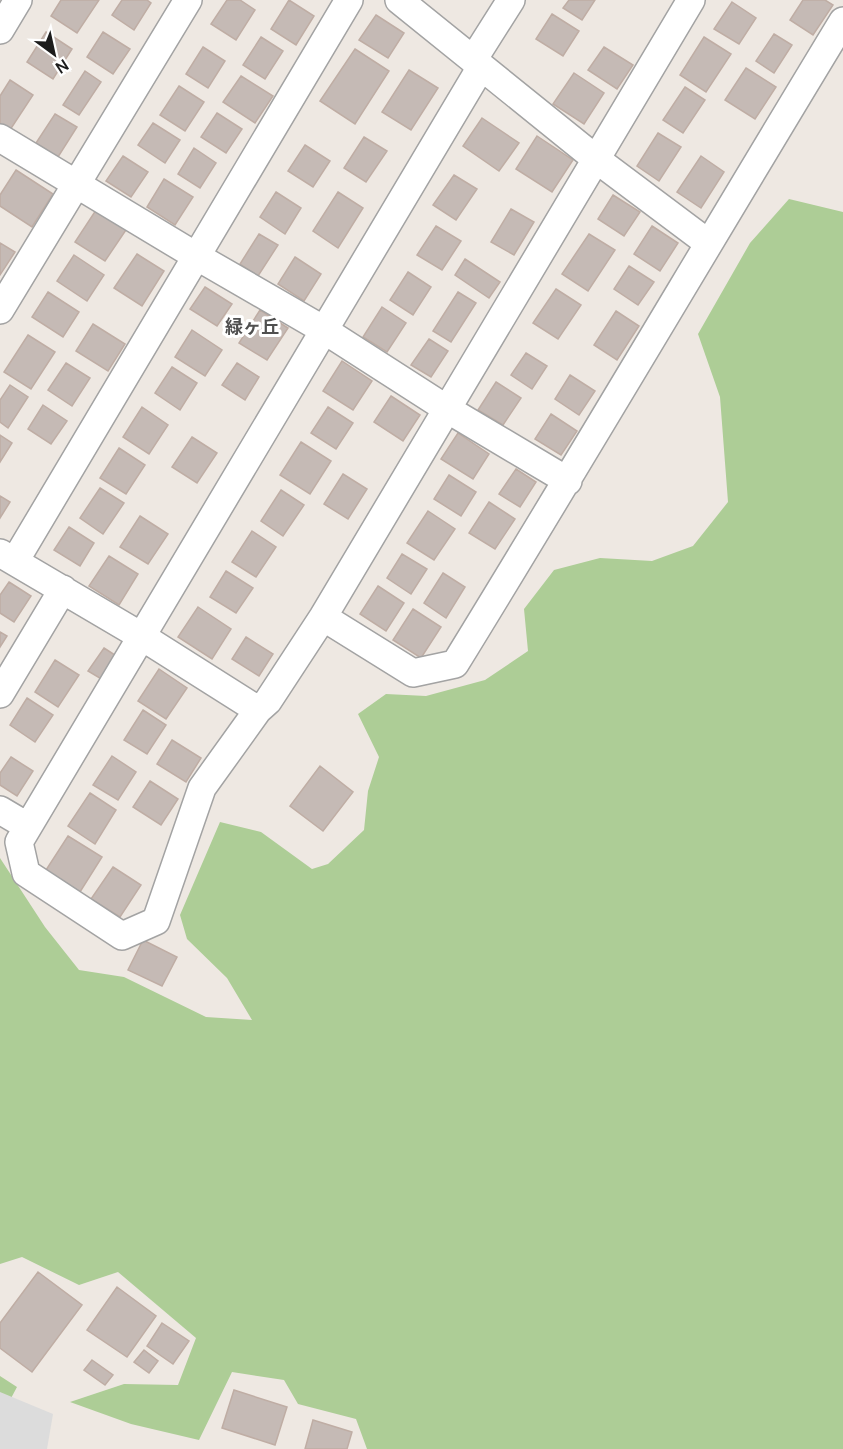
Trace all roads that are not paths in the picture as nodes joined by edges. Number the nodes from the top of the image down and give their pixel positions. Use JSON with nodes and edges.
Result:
{"nodes":[{"id":1,"x":18,"y":0,"type":"edge"},
{"id":2,"x":188,"y":0,"type":"edge"},
{"id":3,"x":349,"y":0,"type":"edge"},
{"id":4,"x":399,"y":0,"type":"edge"},
{"id":5,"x":511,"y":0,"type":"edge"},
{"id":6,"x":691,"y":0,"type":"edge"},
{"id":7,"x":843,"y":21,"type":"edge"},
{"id":8,"x":0,"y":30,"type":"edge"},
{"id":9,"x":477,"y":63,"type":"junction"},
{"id":10,"x":0,"y":138,"type":"edge"},
{"id":11,"x":596,"y":159,"type":"junction"},
{"id":12,"x":77,"y":184,"type":"junction"},
{"id":13,"x":708,"y":243,"type":"junction"},
{"id":14,"x":196,"y":256,"type":"junction"},
{"id":15,"x":0,"y":310,"type":"edge"},
{"id":16,"x":324,"y":330,"type":"junction"},
{"id":17,"x":447,"y":408,"type":"junction"},
{"id":18,"x":568,"y":481,"type":"junction"},
{"id":19,"x":7,"y":557,"type":"edge"},
{"id":20,"x":63,"y":589,"type":"junction"},
{"id":21,"x":323,"y":617,"type":"junction"},
{"id":22,"x":141,"y":636,"type":"junction"},
{"id":23,"x":0,"y":694,"type":"edge"},
{"id":24,"x":258,"y":710,"type":"junction"},
{"id":25,"x":0,"y":810,"type":"edge"},
{"id":26,"x":27,"y":826,"type":"junction"}],
"edges":[{"from":1,"to":8,"type":"street"},
{"from":2,"to":12,"type":"street"},
{"from":3,"to":14,"type":"street"},
{"from":4,"to":9,"type":"street"},
{"from":5,"to":9,"type":"street"},
{"from":6,"to":11,"type":"street"},
{"from":7,"to":13,"type":"street"},
{"from":9,"to":11,"type":"street"},
{"from":9,"to":16,"type":"street"},
{"from":10,"to":12,"type":"street"},
{"from":11,"to":13,"type":"street"},
{"from":11,"to":17,"type":"street"},
{"from":12,"to":14,"type":"street"},
{"from":12,"to":15,"type":"street"},
{"from":13,"to":18,"type":"street"},
{"from":14,"to":16,"type":"street"},
{"from":14,"to":19,"type":"street"},
{"from":16,"to":17,"type":"street"},
{"from":16,"to":22,"type":"street"},
{"from":17,"to":18,"type":"street"},
{"from":17,"to":21,"type":"street"},
{"from":18,"to":21,"type":"street"},
{"from":19,"to":20,"type":"street"},
{"from":20,"to":22,"type":"street"},
{"from":20,"to":23,"type":"street"},
{"from":21,"to":24,"type":"street"},
{"from":22,"to":24,"type":"street"},
{"from":22,"to":26,"type":"street"},
{"from":24,"to":26,"type":"street"},
{"from":25,"to":26,"type":"street"}]}
